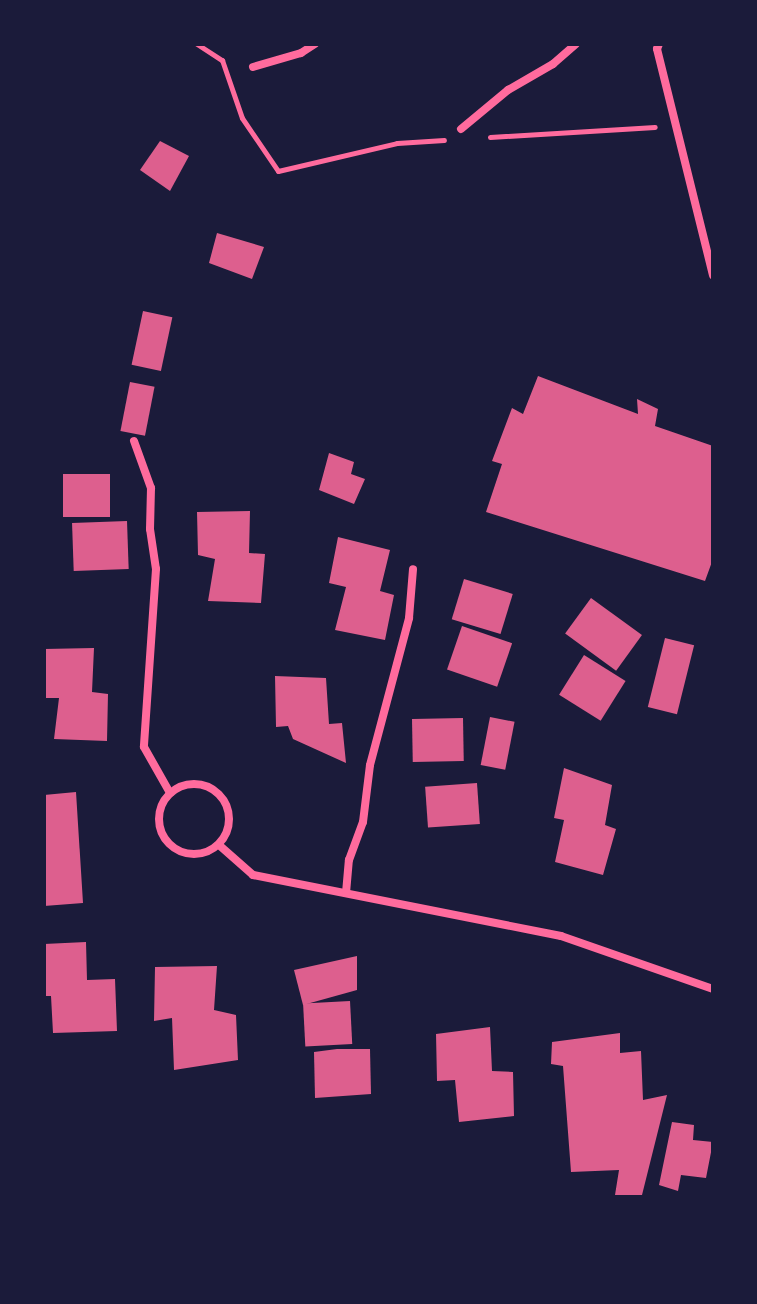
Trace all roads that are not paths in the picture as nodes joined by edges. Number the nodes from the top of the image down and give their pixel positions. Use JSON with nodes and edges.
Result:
{"nodes":[{"id":1,"x":315,"y":44,"type":"edge"},
{"id":2,"x":576,"y":44,"type":"edge"},
{"id":3,"x":659,"y":44,"type":"edge"},
{"id":4,"x":253,"y":67,"type":"dead end"},
{"id":5,"x":461,"y":129,"type":"dead end"},
{"id":6,"x":713,"y":275,"type":"edge"},
{"id":7,"x":134,"y":441,"type":"dead end"},
{"id":8,"x":413,"y":569,"type":"dead end"},
{"id":9,"x":170,"y":793,"type":"junction"},
{"id":10,"x":219,"y":845,"type":"junction"},
{"id":11,"x":346,"y":893,"type":"junction"},
{"id":12,"x":713,"y":989,"type":"edge"}],
"edges":[{"from":1,"to":4,"type":"street"},
{"from":2,"to":5,"type":"street"},
{"from":3,"to":6,"type":"street"},
{"from":7,"to":9,"type":"street"},
{"from":8,"to":11,"type":"street"},
{"from":9,"to":10,"type":"street"},
{"from":9,"to":10,"type":"street"},
{"from":10,"to":11,"type":"street"},
{"from":11,"to":12,"type":"street"}]}
